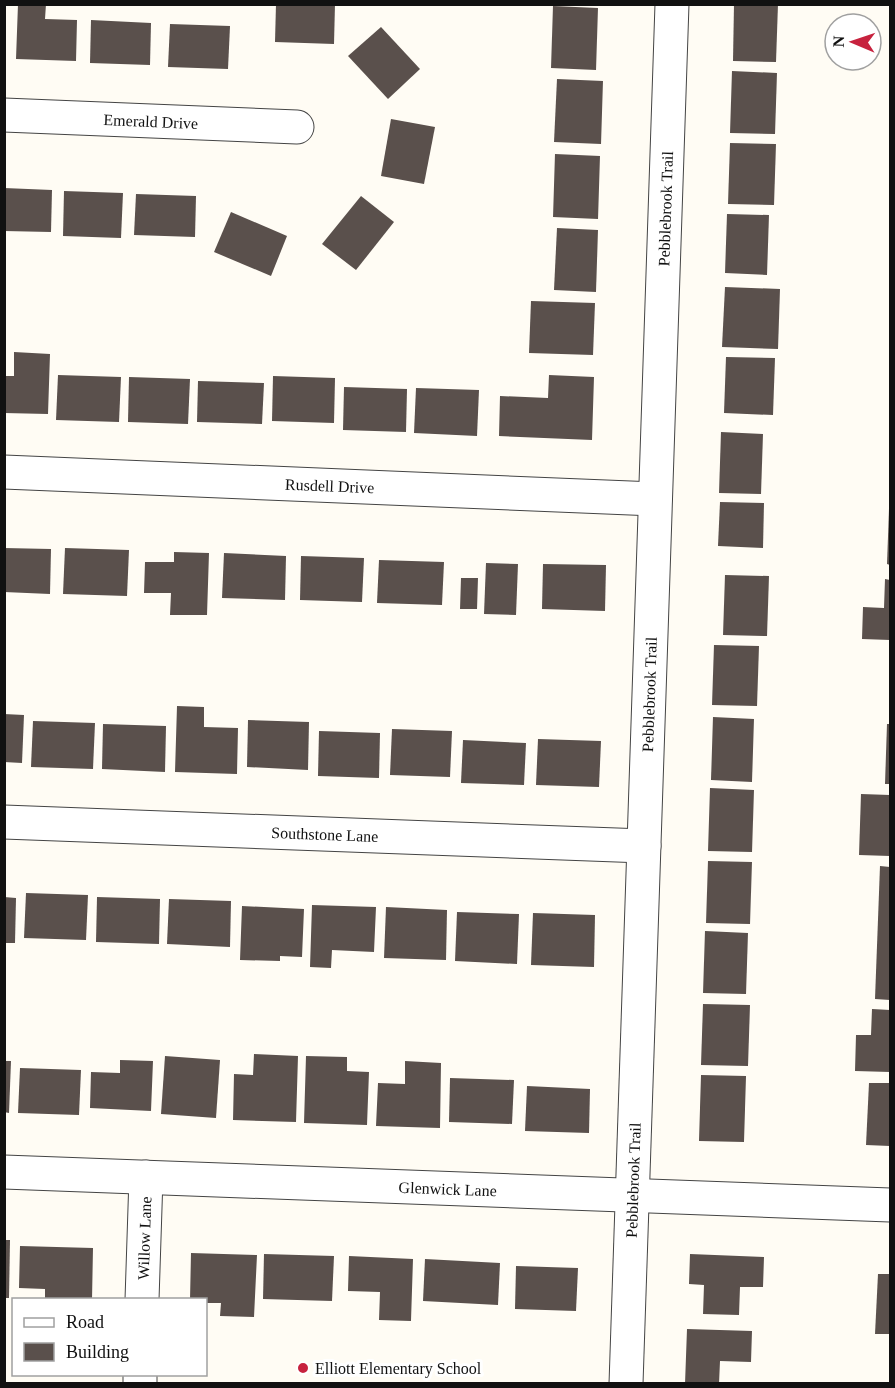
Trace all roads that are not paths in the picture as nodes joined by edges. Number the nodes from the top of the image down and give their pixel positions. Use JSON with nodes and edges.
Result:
{"nodes":[{"id":1,"x":672,"y":4,"type":"edge"},
{"id":2,"x":4,"y":115,"type":"edge"},
{"id":3,"x":297,"y":127,"type":"dead end"},
{"id":4,"x":4,"y":472,"type":"edge"},
{"id":5,"x":655,"y":499,"type":"junction"},
{"id":6,"x":4,"y":822,"type":"edge"},
{"id":7,"x":644,"y":846,"type":"junction"},
{"id":8,"x":4,"y":1172,"type":"edge"},
{"id":9,"x":146,"y":1177,"type":"junction"},
{"id":10,"x":632,"y":1195,"type":"junction"},
{"id":11,"x":891,"y":1205,"type":"edge"},
{"id":12,"x":142,"y":1298,"type":"edge"},
{"id":13,"x":626,"y":1383,"type":"edge"}],
"edges":[{"from":1,"to":5,"type":"street","name":"Pebblebrook Trail"},
{"from":2,"to":3,"type":"street","name":"Emerald Drive"},
{"from":4,"to":5,"type":"street","name":"Rusdell Drive"},
{"from":5,"to":7,"type":"street","name":"Pebblebrook Trail"},
{"from":6,"to":7,"type":"street","name":"Southstone Lane"},
{"from":7,"to":10,"type":"street","name":"Pebblebrook Trail"},
{"from":8,"to":9,"type":"street","name":"Glenwick Lane"},
{"from":9,"to":10,"type":"street","name":"Glenwick Lane"},
{"from":9,"to":12,"type":"street","name":"Willow Lane"},
{"from":10,"to":11,"type":"street","name":"Glenwick Lane"},
{"from":10,"to":13,"type":"street","name":"Pebblebrook Trail"}]}
